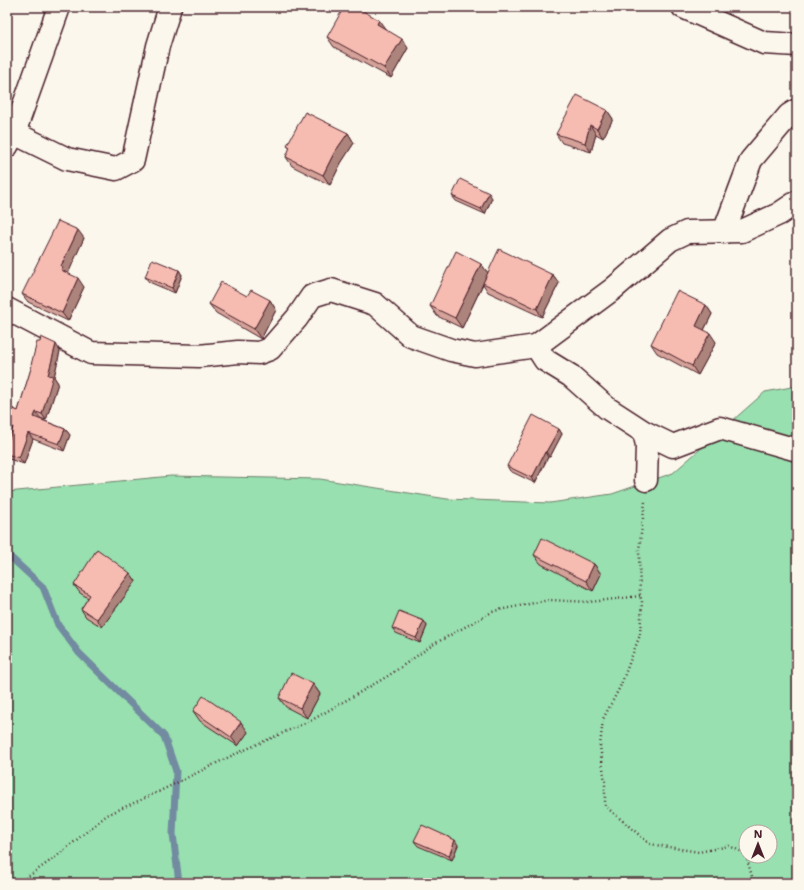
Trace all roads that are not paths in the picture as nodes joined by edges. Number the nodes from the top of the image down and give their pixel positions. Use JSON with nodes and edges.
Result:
{"nodes":[{"id":1,"x":59,"y":7,"type":"edge"},
{"id":2,"x":170,"y":7,"type":"edge"},
{"id":3,"x":683,"y":7,"type":"edge"},
{"id":4,"x":797,"y":45,"type":"edge"},
{"id":5,"x":797,"y":110,"type":"edge"},
{"id":6,"x":10,"y":140,"type":"edge"},
{"id":7,"x":797,"y":202,"type":"edge"},
{"id":8,"x":724,"y":232,"type":"junction"},
{"id":9,"x":7,"y":309,"type":"edge"},
{"id":10,"x":536,"y":346,"type":"junction"},
{"id":11,"x":644,"y":432,"type":"junction"},
{"id":12,"x":797,"y":450,"type":"edge"},
{"id":13,"x":646,"y":480,"type":"road end"}],
"edges":[{"from":1,"to":6,"type":"street"},
{"from":2,"to":6,"type":"street"},
{"from":3,"to":4,"type":"street"},
{"from":5,"to":8,"type":"street"},
{"from":7,"to":8,"type":"street"},
{"from":8,"to":10,"type":"street"},
{"from":9,"to":10,"type":"street"},
{"from":10,"to":11,"type":"street"},
{"from":11,"to":12,"type":"street"},
{"from":11,"to":13,"type":"street"}]}
